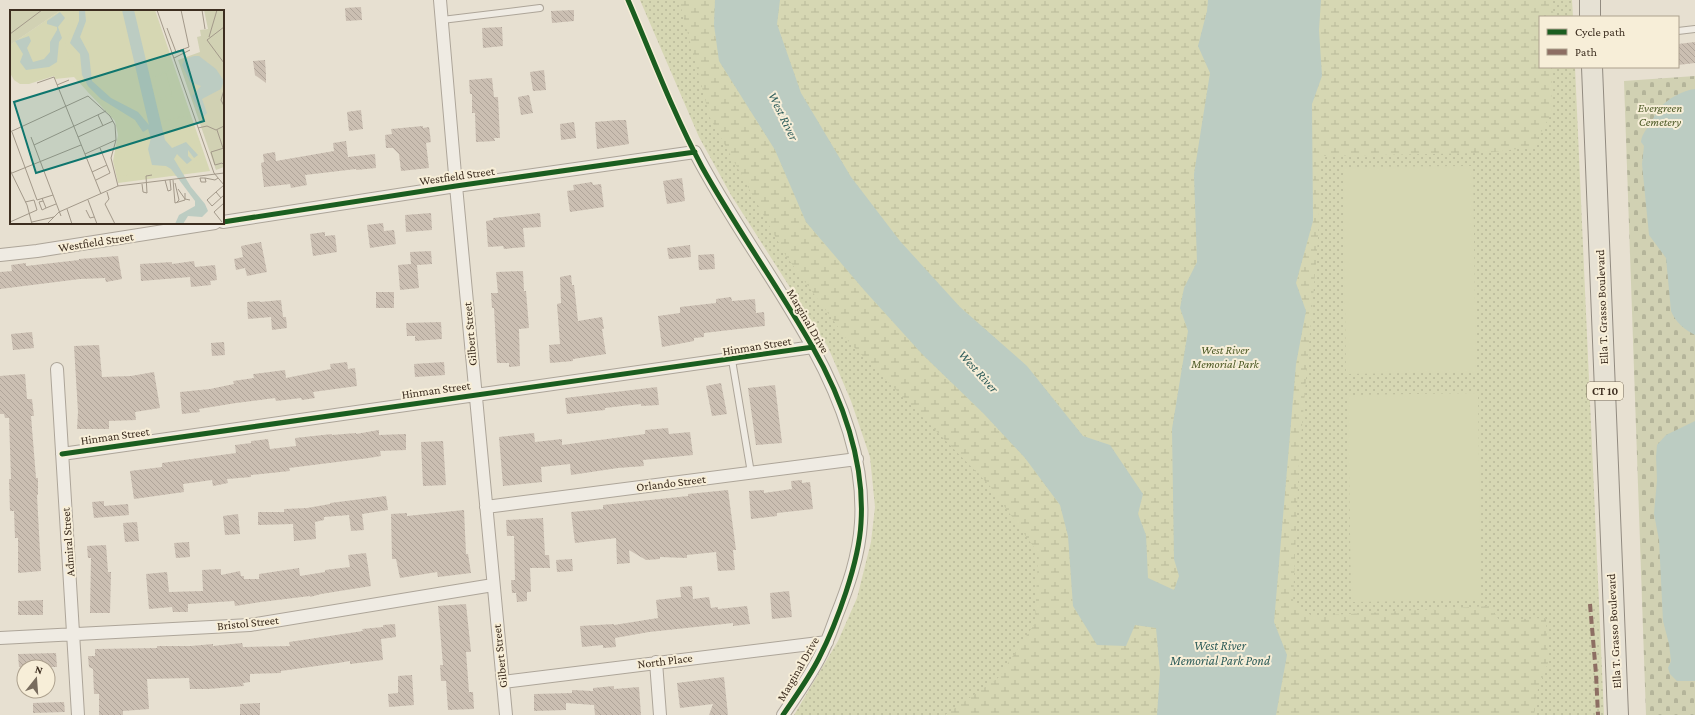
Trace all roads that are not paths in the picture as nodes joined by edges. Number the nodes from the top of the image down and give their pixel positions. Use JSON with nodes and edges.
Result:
{"nodes":[{"id":1,"x":440,"y":0,"type":"edge"},
{"id":2,"x":1590,"y":0,"type":"edge"},
{"id":3,"x":540,"y":8,"type":"dead end"},
{"id":4,"x":1590,"y":16,"type":"edge"},
{"id":5,"x":442,"y":20,"type":"junction"},
{"id":6,"x":1695,"y":29,"type":"edge"},
{"id":7,"x":1679,"y":31,"type":"edge"},
{"id":8,"x":1592,"y":68,"type":"edge"},
{"id":9,"x":695,"y":152,"type":"joint"},
{"id":10,"x":456,"y":186,"type":"junction"},
{"id":11,"x":224,"y":222,"type":"edge"},
{"id":12,"x":209,"y":224,"type":"edge"},
{"id":13,"x":0,"y":255,"type":"edge"},
{"id":14,"x":813,"y":347,"type":"junction"},
{"id":15,"x":732,"y":360,"type":"junction"},
{"id":16,"x":57,"y":369,"type":"dead end"},
{"id":17,"x":475,"y":394,"type":"junction"},
{"id":18,"x":62,"y":454,"type":"junction"},
{"id":19,"x":857,"y":459,"type":"junction"},
{"id":20,"x":751,"y":473,"type":"junction"},
{"id":21,"x":486,"y":507,"type":"junction"},
{"id":22,"x":492,"y":585,"type":"junction"},
{"id":23,"x":74,"y":634,"type":"junction"},
{"id":24,"x":0,"y":638,"type":"edge"},
{"id":25,"x":827,"y":642,"type":"junction"},
{"id":26,"x":656,"y":662,"type":"junction"},
{"id":27,"x":503,"y":682,"type":"junction"},
{"id":28,"x":78,"y":715,"type":"edge"},
{"id":29,"x":506,"y":715,"type":"edge"},
{"id":30,"x":660,"y":715,"type":"edge"},
{"id":31,"x":783,"y":715,"type":"edge"},
{"id":32,"x":1618,"y":715,"type":"edge"}],
"edges":[{"from":1,"to":5,"type":"street","name":"Gilbert Street"},
{"from":2,"to":4,"type":"main road"},
{"from":3,"to":5,"type":"lane"},
{"from":5,"to":10,"type":"street","name":"Gilbert Street"},
{"from":6,"to":7,"type":"lane"},
{"from":8,"to":32,"type":"main road","name":"Ella T. Grasso Boulevard","number":"CT 10"},
{"from":9,"to":10,"type":"street","name":"Westfield Street"},
{"from":9,"to":14,"type":"street","name":"Marginal Drive"},
{"from":10,"to":11,"type":"street","name":"Westfield Street"},
{"from":10,"to":17,"type":"street","name":"Gilbert Street"},
{"from":12,"to":13,"type":"street","name":"Westfield Street"},
{"from":14,"to":15,"type":"street","name":"Hinman Street"},
{"from":14,"to":19,"type":"street","name":"Marginal Drive"},
{"from":15,"to":17,"type":"street","name":"Hinman Street"},
{"from":15,"to":20,"type":"lane"},
{"from":16,"to":18,"type":"street","name":"Admiral Street"},
{"from":17,"to":18,"type":"street","name":"Hinman Street"},
{"from":17,"to":21,"type":"street","name":"Gilbert Street"},
{"from":18,"to":23,"type":"street","name":"Admiral Street"},
{"from":19,"to":20,"type":"street","name":"Orlando Street"},
{"from":19,"to":25,"type":"street","name":"Marginal Drive"},
{"from":20,"to":21,"type":"street","name":"Orlando Street"},
{"from":21,"to":22,"type":"street","name":"Gilbert Street"},
{"from":22,"to":23,"type":"street","name":"Bristol Street"},
{"from":22,"to":27,"type":"street","name":"Gilbert Street"},
{"from":23,"to":24,"type":"street","name":"Bristol Street"},
{"from":23,"to":28,"type":"street","name":"Admiral Street"},
{"from":25,"to":26,"type":"street","name":"North Place"},
{"from":25,"to":31,"type":"street","name":"Marginal Drive"},
{"from":26,"to":27,"type":"street","name":"North Place"},
{"from":26,"to":30,"type":"street"},
{"from":27,"to":29,"type":"street","name":"Gilbert Street"}]}
